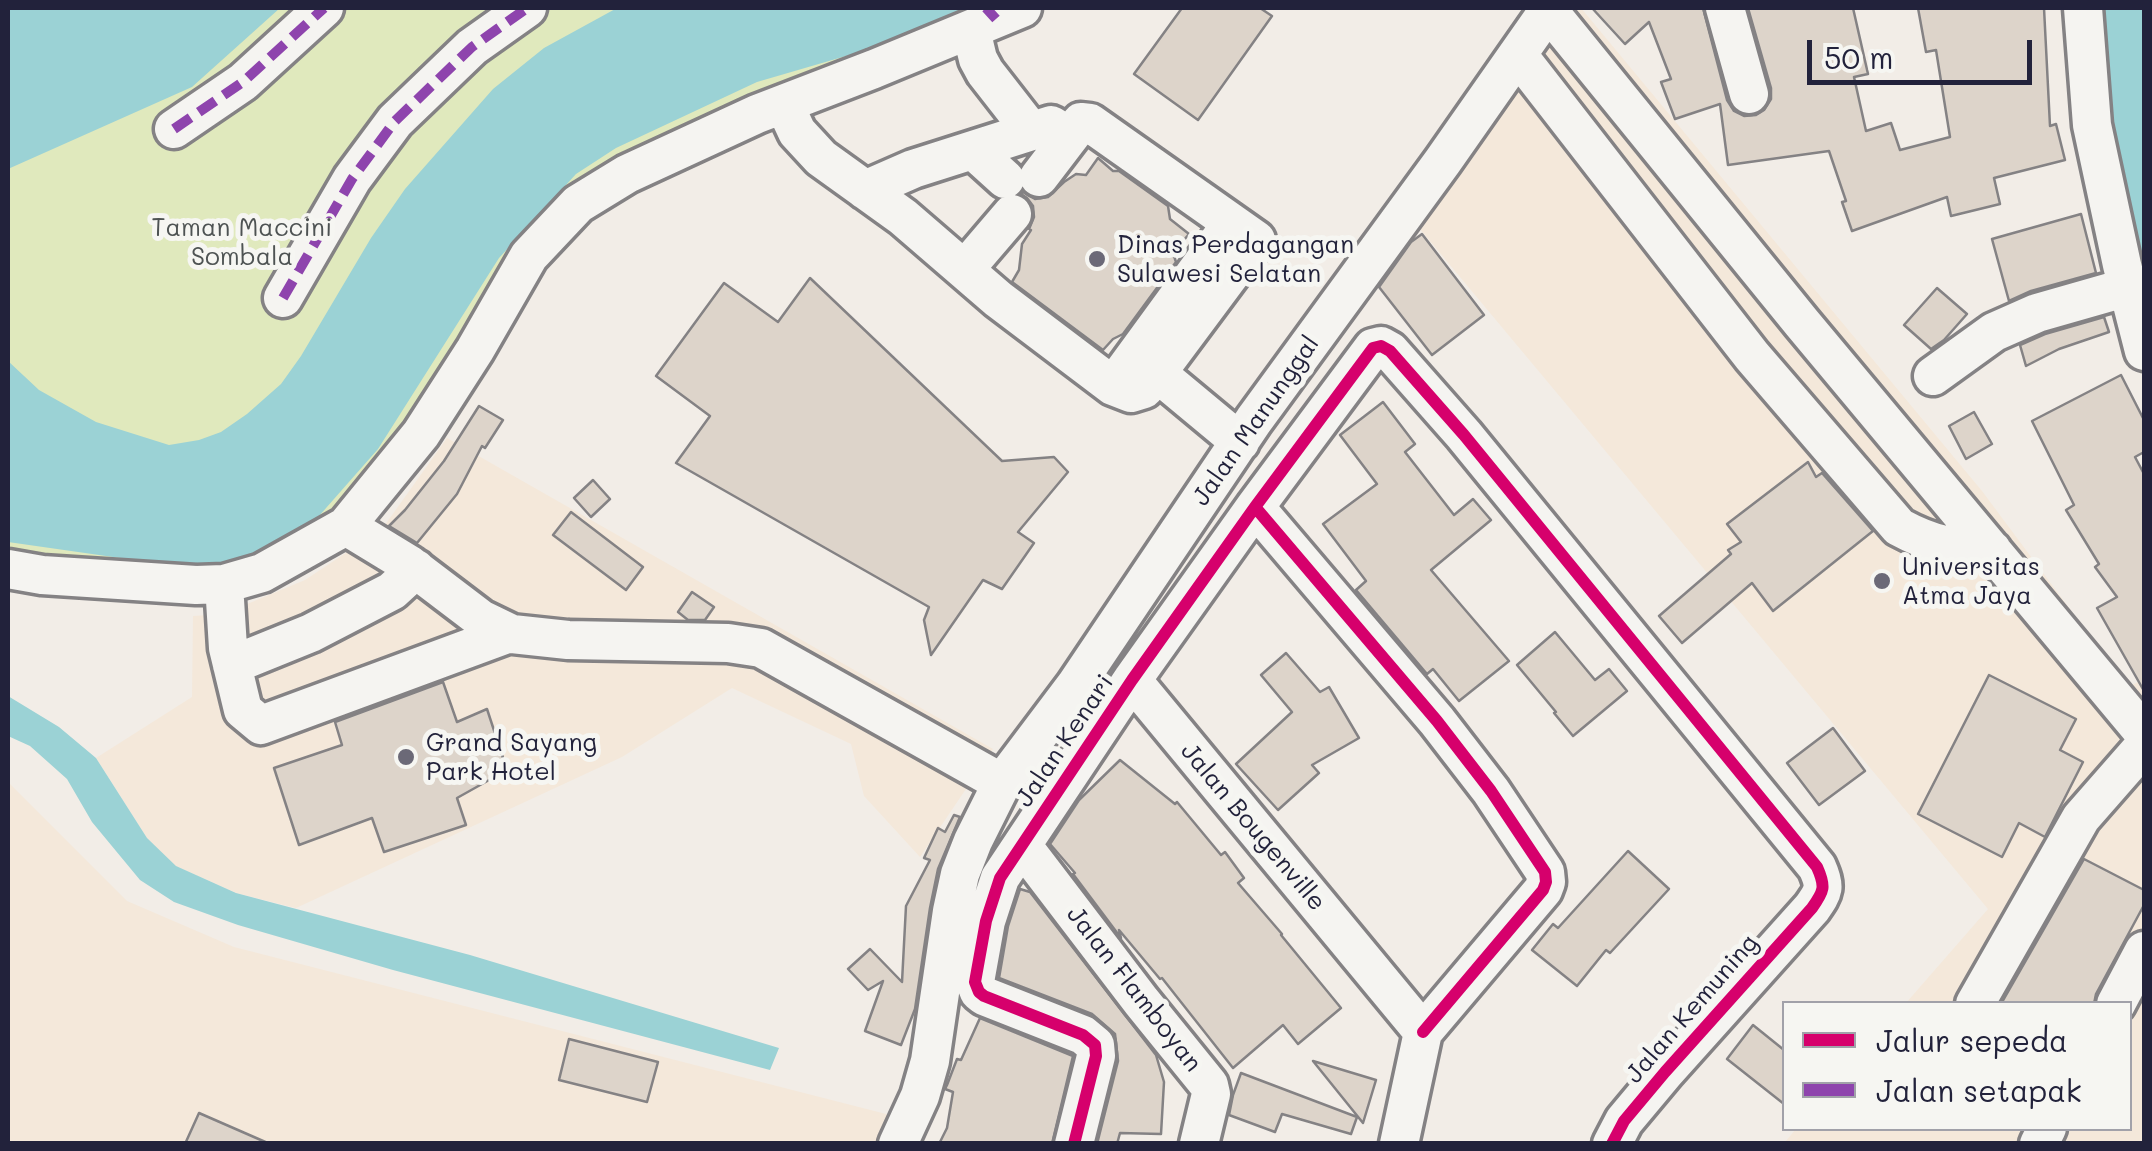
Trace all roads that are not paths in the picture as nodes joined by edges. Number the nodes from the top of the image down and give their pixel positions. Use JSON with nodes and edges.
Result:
{"nodes":[{"id":1,"x":324,"y":8,"type":"edge"},
{"id":2,"x":527,"y":8,"type":"edge"},
{"id":3,"x":1726,"y":8,"type":"edge"},
{"id":4,"x":2083,"y":8,"type":"edge"},
{"id":5,"x":1542,"y":12,"type":"edge"},
{"id":6,"x":992,"y":15,"type":"edge"},
{"id":7,"x":1518,"y":55,"type":"junction"},
{"id":8,"x":1608,"y":84,"type":"junction"},
{"id":9,"x":1750,"y":94,"type":"dead end"},
{"id":10,"x":784,"y":104,"type":"junction"},
{"id":11,"x":1560,"y":110,"type":"junction"},
{"id":12,"x":174,"y":129,"type":"dead end"},
{"id":13,"x":1030,"y":131,"type":"junction"},
{"id":14,"x":1068,"y":136,"type":"junction"},
{"id":15,"x":973,"y":150,"type":"junction"},
{"id":16,"x":865,"y":190,"type":"junction"},
{"id":17,"x":1019,"y":190,"type":"junction"},
{"id":18,"x":965,"y":269,"type":"junction"},
{"id":19,"x":2128,"y":287,"type":"junction"},
{"id":20,"x":282,"y":298,"type":"dead end"},
{"id":21,"x":1193,"y":303,"type":"junction"},
{"id":22,"x":2144,"y":351,"type":"edge"},
{"id":23,"x":1156,"y":374,"type":"junction"},
{"id":24,"x":1933,"y":376,"type":"dead end"},
{"id":25,"x":1113,"y":386,"type":"junction"},
{"id":26,"x":1240,"y":442,"type":"junction"},
{"id":27,"x":1255,"y":507,"type":"junction"},
{"id":28,"x":346,"y":526,"type":"junction"},
{"id":29,"x":1992,"y":550,"type":"junction"},
{"id":30,"x":8,"y":570,"type":"edge"},
{"id":31,"x":416,"y":570,"type":"junction"},
{"id":32,"x":224,"y":584,"type":"junction"},
{"id":33,"x":510,"y":633,"type":"junction"},
{"id":34,"x":232,"y":665,"type":"junction"},
{"id":35,"x":1132,"y":680,"type":"junction"},
{"id":36,"x":2144,"y":733,"type":"edge"},
{"id":37,"x":2144,"y":746,"type":"edge"},
{"id":38,"x":1002,"y":783,"type":"junction"},
{"id":39,"x":1022,"y":845,"type":"junction"},
{"id":40,"x":1812,"y":908,"type":"joint"},
{"id":41,"x":2144,"y":951,"type":"edge"},
{"id":42,"x":1977,"y":1001,"type":"edge"},
{"id":43,"x":2118,"y":1001,"type":"edge"},
{"id":44,"x":1423,"y":1032,"type":"junction"},
{"id":45,"x":898,"y":1144,"type":"edge"},
{"id":46,"x":1074,"y":1144,"type":"edge"},
{"id":47,"x":1199,"y":1144,"type":"edge"},
{"id":48,"x":1399,"y":1144,"type":"edge"},
{"id":49,"x":1612,"y":1144,"type":"edge"}],
"edges":[{"from":1,"to":12,"type":"street"},
{"from":2,"to":20,"type":"street"},
{"from":3,"to":9,"type":"street"},
{"from":4,"to":19,"type":"street"},
{"from":5,"to":7,"type":"street","name":"Jalan Manunggal"},
{"from":5,"to":8,"type":"street"},
{"from":6,"to":10,"type":"street"},
{"from":6,"to":13,"type":"street"},
{"from":7,"to":11,"type":"street"},
{"from":7,"to":26,"type":"street","name":"Jalan Manunggal"},
{"from":8,"to":11,"type":"street"},
{"from":8,"to":29,"type":"street"},
{"from":10,"to":16,"type":"street"},
{"from":10,"to":28,"type":"street"},
{"from":11,"to":29,"type":"street"},
{"from":13,"to":14,"type":"street"},
{"from":13,"to":15,"type":"street"},
{"from":14,"to":17,"type":"street"},
{"from":14,"to":21,"type":"street"},
{"from":15,"to":16,"type":"street"},
{"from":15,"to":17,"type":"street"},
{"from":16,"to":18,"type":"street"},
{"from":17,"to":18,"type":"street"},
{"from":18,"to":25,"type":"street"},
{"from":19,"to":22,"type":"street"},
{"from":19,"to":24,"type":"street"},
{"from":21,"to":23,"type":"street"},
{"from":21,"to":25,"type":"street"},
{"from":23,"to":25,"type":"street"},
{"from":23,"to":26,"type":"street"},
{"from":26,"to":38,"type":"street","name":"Jalan Manunggal"},
{"from":27,"to":35,"type":"street","name":"Jalan Kenari"},
{"from":27,"to":40,"type":"street","name":"Jalan Kenari"},
{"from":27,"to":44,"type":"street"},
{"from":28,"to":31,"type":"street"},
{"from":28,"to":32,"type":"street"},
{"from":29,"to":36,"type":"street"},
{"from":30,"to":32,"type":"street"},
{"from":31,"to":33,"type":"street"},
{"from":31,"to":34,"type":"street"},
{"from":32,"to":34,"type":"street"},
{"from":33,"to":34,"type":"street"},
{"from":33,"to":38,"type":"street"},
{"from":35,"to":39,"type":"street","name":"Jalan Kenari"},
{"from":35,"to":44,"type":"street","name":"Jalan Bougenville"},
{"from":37,"to":42,"type":"street"},
{"from":38,"to":45,"type":"street","name":"Jalan Manunggal"},
{"from":39,"to":46,"type":"street","name":"Jalan Kenari"},
{"from":39,"to":47,"type":"street","name":"Jalan Flamboyan"},
{"from":40,"to":49,"type":"street","name":"Jalan Kemuning"},
{"from":41,"to":43,"type":"street"},
{"from":44,"to":48,"type":"street"}]}
